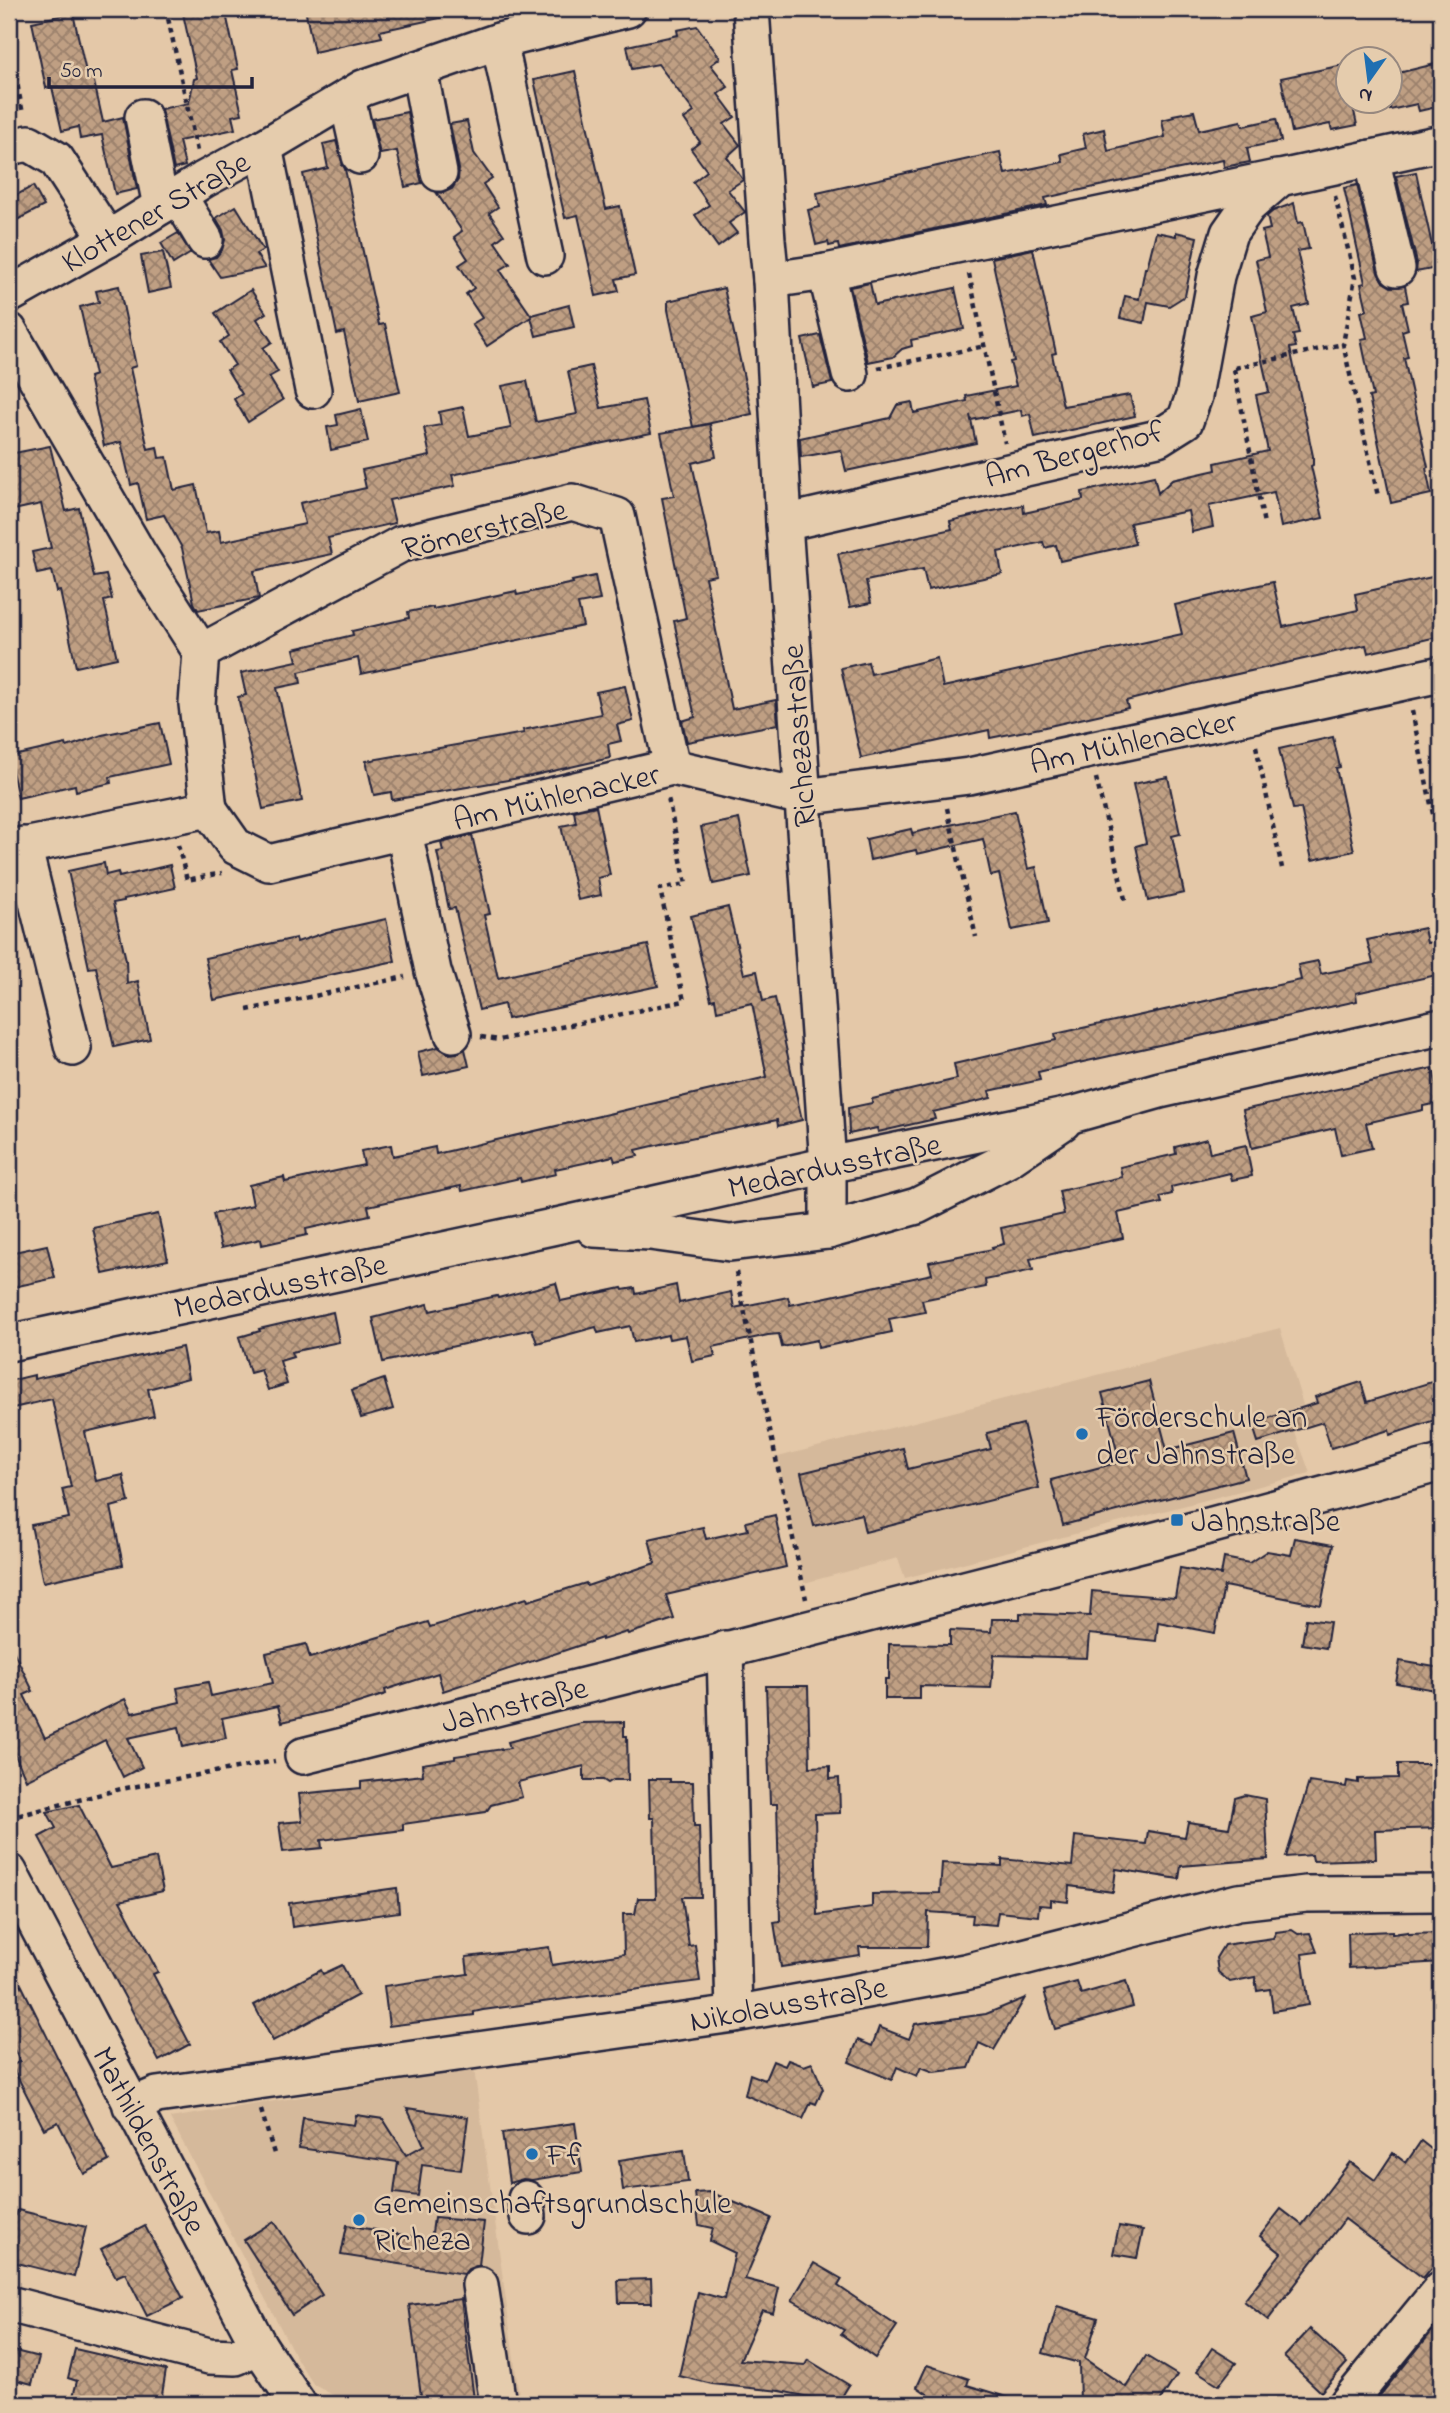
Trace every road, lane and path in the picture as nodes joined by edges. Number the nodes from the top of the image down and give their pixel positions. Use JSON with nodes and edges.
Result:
{"nodes":[{"id":1,"x":166,"y":9,"type":"edge"},
{"id":2,"x":628,"y":9,"type":"edge"},
{"id":3,"x":750,"y":10,"type":"edge"},
{"id":4,"x":499,"y":41,"type":"junction"},
{"id":5,"x":10,"y":46,"type":"edge"},
{"id":6,"x":419,"y":69,"type":"junction"},
{"id":7,"x":347,"y":98,"type":"junction"},
{"id":8,"x":143,"y":117,"type":"dead end"},
{"id":9,"x":1441,"y":143,"type":"edge"},
{"id":10,"x":19,"y":145,"type":"edge"},
{"id":11,"x":264,"y":147,"type":"junction"},
{"id":12,"x":360,"y":156,"type":"dead end"},
{"id":13,"x":1371,"y":158,"type":"junction"},
{"id":14,"x":1328,"y":167,"type":"junction"},
{"id":15,"x":439,"y":173,"type":"dead end"},
{"id":16,"x":1280,"y":177,"type":"junction"},
{"id":17,"x":181,"y":193,"type":"junction"},
{"id":18,"x":108,"y":239,"type":"junction"},
{"id":19,"x":205,"y":240,"type":"dead end"},
{"id":20,"x":963,"y":243,"type":"junction"},
{"id":21,"x":545,"y":256,"type":"dead end"},
{"id":22,"x":1397,"y":268,"type":"dead end"},
{"id":23,"x":826,"y":272,"type":"junction"},
{"id":24,"x":771,"y":280,"type":"junction"},
{"id":25,"x":9,"y":295,"type":"edge"},
{"id":26,"x":9,"y":331,"type":"edge"},
{"id":27,"x":1343,"y":344,"type":"junction"},
{"id":28,"x":985,"y":346,"type":"junction"},
{"id":29,"x":1200,"y":365,"type":"junction"},
{"id":30,"x":1234,"y":369,"type":"junction"},
{"id":31,"x":850,"y":374,"type":"joint"},
{"id":32,"x":313,"y":390,"type":"dead end"},
{"id":33,"x":1011,"y":472,"type":"junction"},
{"id":34,"x":1378,"y":496,"type":"dead end"},
{"id":35,"x":784,"y":523,"type":"junction"},
{"id":36,"x":1264,"y":524,"type":"dead end"},
{"id":37,"x":201,"y":652,"type":"junction"},
{"id":38,"x":1441,"y":674,"type":"edge"},
{"id":39,"x":1406,"y":682,"type":"junction"},
{"id":40,"x":1250,"y":715,"type":"junction"},
{"id":41,"x":1089,"y":750,"type":"junction"},
{"id":42,"x":667,"y":769,"type":"junction"},
{"id":43,"x":941,"y":779,"type":"junction"},
{"id":44,"x":803,"y":797,"type":"junction"},
{"id":45,"x":209,"y":809,"type":"junction"},
{"id":46,"x":404,"y":832,"type":"junction"},
{"id":47,"x":1437,"y":834,"type":"dead end"},
{"id":48,"x":16,"y":847,"type":"edge"},
{"id":49,"x":1282,"y":868,"type":"dead end"},
{"id":50,"x":1126,"y":903,"type":"dead end"},
{"id":51,"x":976,"y":937,"type":"dead end"},
{"id":52,"x":433,"y":971,"type":"junction"},
{"id":53,"x":247,"y":1010,"type":"dead end"},
{"id":54,"x":1441,"y":1027,"type":"edge"},
{"id":55,"x":453,"y":1034,"type":"joint"},
{"id":56,"x":73,"y":1048,"type":"dead end"},
{"id":57,"x":1075,"y":1114,"type":"junction"},
{"id":58,"x":828,"y":1165,"type":"junction"},
{"id":59,"x":552,"y":1227,"type":"junction"},
{"id":60,"x":828,"y":1231,"type":"junction"},
{"id":61,"x":730,"y":1243,"type":"junction"},
{"id":62,"x":9,"y":1343,"type":"edge"},
{"id":63,"x":1441,"y":1463,"type":"edge"},
{"id":64,"x":812,"y":1627,"type":"junction"},
{"id":65,"x":725,"y":1649,"type":"junction"},
{"id":66,"x":303,"y":1756,"type":"joint"},
{"id":67,"x":9,"y":1818,"type":"edge"},
{"id":68,"x":9,"y":1872,"type":"edge"},
{"id":69,"x":1441,"y":1893,"type":"edge"},
{"id":70,"x":734,"y":2014,"type":"junction"},
{"id":71,"x":253,"y":2082,"type":"junction"},
{"id":72,"x":131,"y":2106,"type":"junction"},
{"id":73,"x":275,"y":2157,"type":"dead end"},
{"id":74,"x":480,"y":2285,"type":"dead end"},
{"id":75,"x":1441,"y":2289,"type":"edge"},
{"id":76,"x":9,"y":2304,"type":"edge"},
{"id":77,"x":259,"y":2346,"type":"junction"},
{"id":78,"x":298,"y":2404,"type":"edge"},
{"id":79,"x":498,"y":2404,"type":"edge"},
{"id":80,"x":1347,"y":2404,"type":"edge"}],
"edges":[{"from":1,"to":17,"type":"path"},
{"from":2,"to":4,"type":"street","name":"Klottener Straße"},
{"from":3,"to":24,"type":"street","name":"Richezastraße"},
{"from":4,"to":6,"type":"street","name":"Klottener Straße"},
{"from":4,"to":21,"type":"street"},
{"from":5,"to":10,"type":"path"},
{"from":6,"to":7,"type":"street","name":"Klottener Straße"},
{"from":6,"to":15,"type":"street"},
{"from":7,"to":11,"type":"street","name":"Klottener Straße"},
{"from":7,"to":12,"type":"street"},
{"from":8,"to":17,"type":"street"},
{"from":9,"to":13,"type":"street"},
{"from":10,"to":18,"type":"street"},
{"from":11,"to":17,"type":"street","name":"Klottener Straße"},
{"from":11,"to":32,"type":"street","name":"Klottener Straße"},
{"from":13,"to":14,"type":"street"},
{"from":13,"to":22,"type":"street"},
{"from":14,"to":16,"type":"street"},
{"from":14,"to":27,"type":"path"},
{"from":16,"to":20,"type":"street"},
{"from":16,"to":29,"type":"street","name":"Am Bergerhof"},
{"from":17,"to":18,"type":"street","name":"Klottener Straße"},
{"from":17,"to":19,"type":"street"},
{"from":18,"to":25,"type":"street","name":"Klottener Straße"},
{"from":20,"to":23,"type":"street"},
{"from":20,"to":28,"type":"path"},
{"from":23,"to":24,"type":"street"},
{"from":23,"to":31,"type":"street"},
{"from":24,"to":35,"type":"street","name":"Richezastraße"},
{"from":26,"to":37,"type":"street"},
{"from":27,"to":30,"type":"path"},
{"from":27,"to":34,"type":"path"},
{"from":28,"to":31,"type":"path"},
{"from":28,"to":33,"type":"path"},
{"from":29,"to":30,"type":"path"},
{"from":29,"to":33,"type":"street","name":"Am Bergerhof"},
{"from":30,"to":36,"type":"path"},
{"from":33,"to":35,"type":"street","name":"Am Bergerhof"},
{"from":35,"to":44,"type":"street","name":"Richezastraße"},
{"from":37,"to":42,"type":"street","name":"Römerstraße"},
{"from":37,"to":45,"type":"street"},
{"from":38,"to":39,"type":"street","name":"Am Mühlenacker"},
{"from":39,"to":40,"type":"street","name":"Am Mühlenacker"},
{"from":39,"to":47,"type":"path"},
{"from":40,"to":41,"type":"street","name":"Am Mühlenacker"},
{"from":40,"to":49,"type":"path"},
{"from":41,"to":43,"type":"street","name":"Am Mühlenacker"},
{"from":41,"to":50,"type":"path"},
{"from":42,"to":44,"type":"street","name":"Am Mühlenacker"},
{"from":42,"to":46,"type":"street","name":"Am Mühlenacker"},
{"from":42,"to":55,"type":"path"},
{"from":43,"to":44,"type":"street","name":"Am Mühlenacker"},
{"from":43,"to":51,"type":"path"},
{"from":44,"to":58,"type":"street","name":"Richezastraße"},
{"from":45,"to":46,"type":"street","name":"Am Mühlenacker"},
{"from":45,"to":48,"type":"street"},
{"from":46,"to":52,"type":"street"},
{"from":48,"to":56,"type":"street"},
{"from":52,"to":53,"type":"path"},
{"from":52,"to":55,"type":"street"},
{"from":54,"to":57,"type":"street","name":"Medardusstraße"},
{"from":57,"to":58,"type":"street","name":"Medardusstraße"},
{"from":57,"to":60,"type":"street","name":"Medardusstraße"},
{"from":58,"to":59,"type":"street","name":"Medardusstraße"},
{"from":58,"to":60,"type":"street","name":"Richezastraße"},
{"from":59,"to":61,"type":"street","name":"Medardusstraße"},
{"from":59,"to":62,"type":"street","name":"Medardusstraße"},
{"from":60,"to":61,"type":"street","name":"Medardusstraße"},
{"from":61,"to":64,"type":"path"},
{"from":63,"to":64,"type":"street","name":"Jahnstraße"},
{"from":64,"to":65,"type":"street","name":"Jahnstraße"},
{"from":65,"to":66,"type":"street","name":"Jahnstraße"},
{"from":65,"to":70,"type":"street"},
{"from":66,"to":67,"type":"path"},
{"from":68,"to":72,"type":"street","name":"Mathildenstraße"},
{"from":69,"to":70,"type":"street","name":"Nikolausstraße"},
{"from":70,"to":71,"type":"street","name":"Nikolausstraße"},
{"from":71,"to":72,"type":"street","name":"Nikolausstraße"},
{"from":71,"to":73,"type":"path"},
{"from":72,"to":77,"type":"street","name":"Mathildenstraße"},
{"from":74,"to":79,"type":"street"},
{"from":75,"to":80,"type":"street"},
{"from":76,"to":77,"type":"street"},
{"from":77,"to":78,"type":"street","name":"Mathildenstraße"}]}
